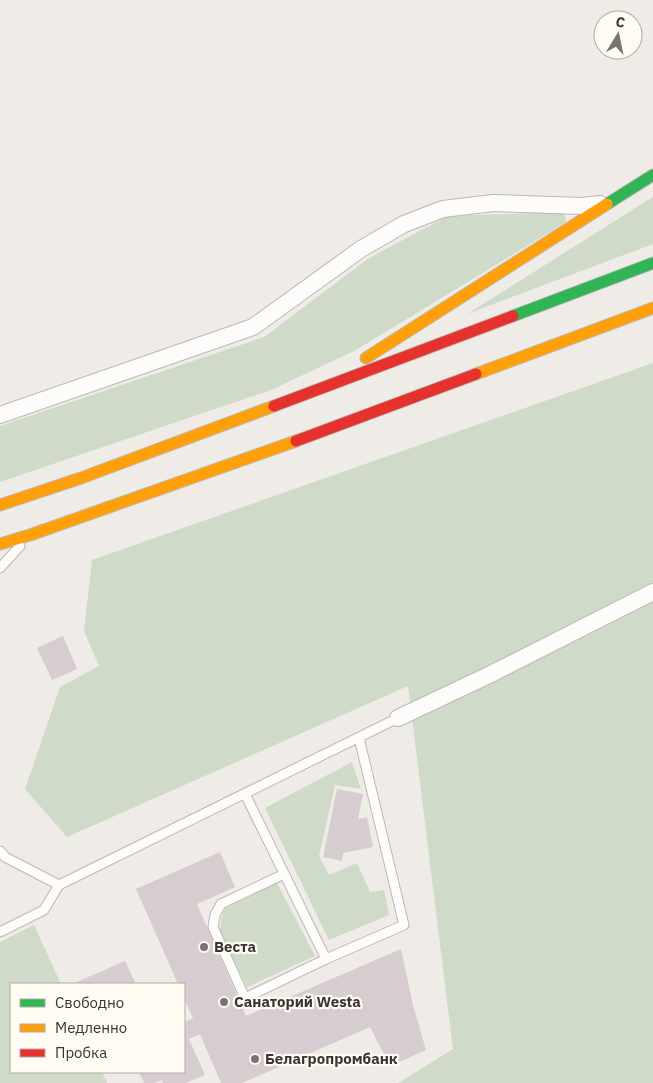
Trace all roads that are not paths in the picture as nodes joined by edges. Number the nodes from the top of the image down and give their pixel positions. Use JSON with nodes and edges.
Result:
{"nodes":[{"id":1,"x":653,"y":175,"type":"edge"},
{"id":2,"x":607,"y":204,"type":"junction"},
{"id":3,"x":653,"y":263,"type":"edge"},
{"id":4,"x":653,"y":308,"type":"edge"},
{"id":5,"x":317,"y":389,"type":"junction"},
{"id":6,"x":0,"y":415,"type":"edge"},
{"id":7,"x":1,"y":504,"type":"edge"},
{"id":8,"x":30,"y":535,"type":"junction"},
{"id":9,"x":0,"y":544,"type":"edge"},
{"id":10,"x":0,"y":568,"type":"edge"},
{"id":11,"x":653,"y":592,"type":"edge"},
{"id":12,"x":398,"y":718,"type":"joint"},
{"id":13,"x":359,"y":738,"type":"junction"},
{"id":14,"x":245,"y":794,"type":"junction"},
{"id":15,"x":0,"y":851,"type":"edge"},
{"id":16,"x":284,"y":874,"type":"junction"},
{"id":17,"x":58,"y":886,"type":"junction"},
{"id":18,"x":0,"y":932,"type":"edge"},
{"id":19,"x":326,"y":959,"type":"junction"}],
"edges":[{"from":1,"to":2,"type":"main road"},
{"from":2,"to":5,"type":"main road"},
{"from":2,"to":6,"type":"street"},
{"from":3,"to":5,"type":"main road"},
{"from":4,"to":8,"type":"main road"},
{"from":5,"to":7,"type":"main road"},
{"from":8,"to":9,"type":"main road"},
{"from":8,"to":10,"type":"lane"},
{"from":11,"to":12,"type":"street"},
{"from":12,"to":13,"type":"lane"},
{"from":13,"to":14,"type":"lane"},
{"from":13,"to":19,"type":"lane"},
{"from":14,"to":16,"type":"lane"},
{"from":14,"to":17,"type":"lane"},
{"from":15,"to":17,"type":"lane"},
{"from":16,"to":19,"type":"lane"},
{"from":16,"to":19,"type":"lane"},
{"from":17,"to":18,"type":"lane"}]}
